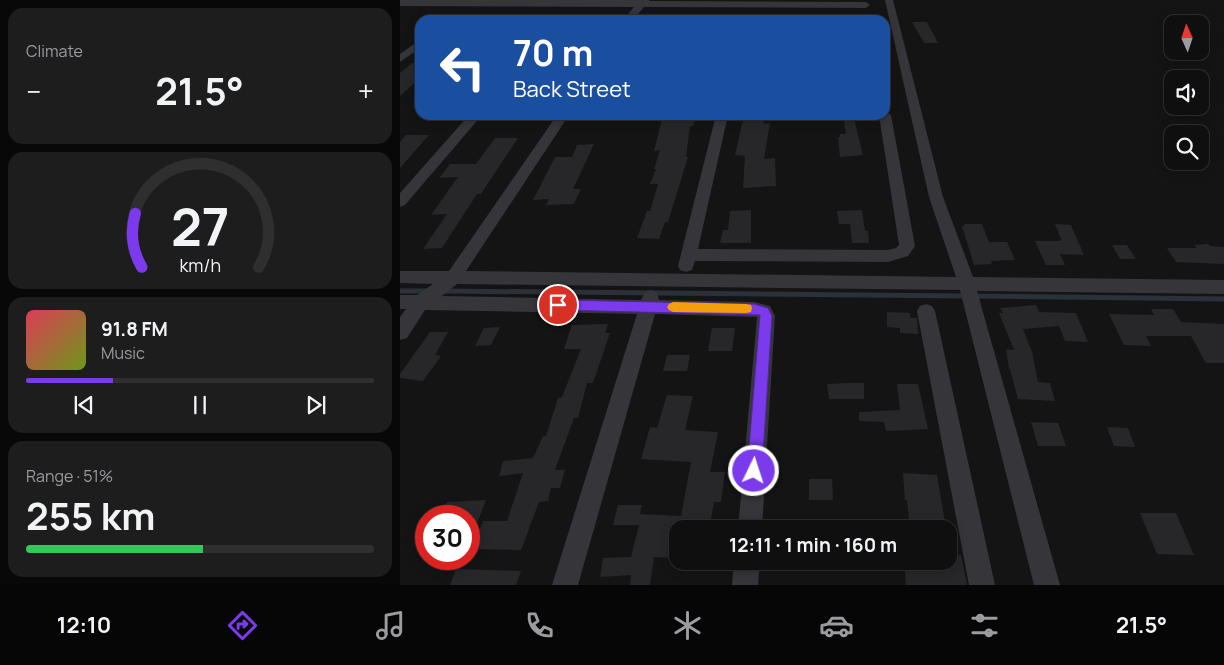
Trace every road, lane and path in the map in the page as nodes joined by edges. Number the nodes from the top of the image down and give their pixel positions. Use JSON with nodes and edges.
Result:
{"nodes":[{"id":1,"x":889,"y":0,"type":"edge"},
{"id":2,"x":575,"y":2,"type":"edge"},
{"id":3,"x":645,"y":2,"type":"edge"},
{"id":4,"x":400,"y":4,"type":"edge"},
{"id":5,"x":748,"y":6,"type":"edge"},
{"id":6,"x":866,"y":6,"type":"edge"},
{"id":7,"x":564,"y":15,"type":"dead end"},
{"id":8,"x":632,"y":15,"type":"edge"},
{"id":9,"x":415,"y":48,"type":"edge"},
{"id":10,"x":400,"y":59,"type":"edge"},
{"id":11,"x":472,"y":120,"type":"edge"},
{"id":12,"x":560,"y":120,"type":"edge"},
{"id":13,"x":721,"y":120,"type":"edge"},
{"id":14,"x":886,"y":120,"type":"edge"},
{"id":15,"x":402,"y":198,"type":"edge"},
{"id":16,"x":689,"y":256,"type":"junction"},
{"id":17,"x":400,"y":277,"type":"edge"},
{"id":18,"x":453,"y":278,"type":"junction"},
{"id":19,"x":657,"y":280,"type":"junction"},
{"id":20,"x":682,"y":281,"type":"junction"},
{"id":21,"x":967,"y":284,"type":"junction"},
{"id":22,"x":1224,"y":287,"type":"edge"},
{"id":23,"x":400,"y":302,"type":"edge"},
{"id":24,"x":420,"y":303,"type":"junction"},
{"id":25,"x":649,"y":306,"type":"junction"},
{"id":26,"x":926,"y":311,"type":"dead end"},
{"id":27,"x":400,"y":332,"type":"edge"},
{"id":28,"x":751,"y":520,"type":"edge"},
{"id":29,"x":746,"y":570,"type":"edge"},
{"id":30,"x":565,"y":585,"type":"edge"},
{"id":31,"x":745,"y":585,"type":"edge"},
{"id":32,"x":982,"y":585,"type":"edge"},
{"id":33,"x":1048,"y":585,"type":"edge"}],
"edges":[{"from":1,"to":21,"type":"street"},
{"from":2,"to":3,"type":"street"},
{"from":2,"to":4,"type":"street"},
{"from":2,"to":7,"type":"street"},
{"from":3,"to":5,"type":"street"},
{"from":3,"to":8,"type":"street"},
{"from":5,"to":6,"type":"street"},
{"from":9,"to":10,"type":"street"},
{"from":11,"to":15,"type":"street"},
{"from":12,"to":18,"type":"street"},
{"from":13,"to":16,"type":"street"},
{"from":14,"to":16,"type":"street"},
{"from":16,"to":20,"type":"street"},
{"from":17,"to":18,"type":"street"},
{"from":18,"to":19,"type":"street"},
{"from":18,"to":24,"type":"street"},
{"from":19,"to":20,"type":"street"},
{"from":19,"to":25,"type":"street"},
{"from":20,"to":21,"type":"street"},
{"from":21,"to":22,"type":"street"},
{"from":21,"to":33,"type":"street"},
{"from":23,"to":24,"type":"street"},
{"from":24,"to":25,"type":"street"},
{"from":24,"to":27,"type":"street"},
{"from":25,"to":28,"type":"street"},
{"from":25,"to":30,"type":"street"},
{"from":26,"to":32,"type":"street"},
{"from":29,"to":31,"type":"street"}]}
